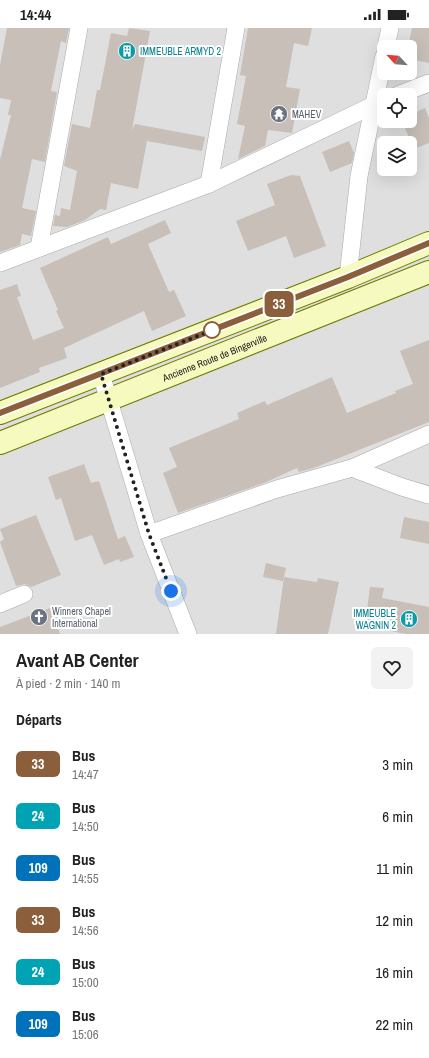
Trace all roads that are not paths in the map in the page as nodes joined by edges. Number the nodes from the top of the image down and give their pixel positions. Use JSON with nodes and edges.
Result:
{"nodes":[{"id":1,"x":79,"y":28,"type":"edge"},
{"id":2,"x":236,"y":28,"type":"edge"},
{"id":3,"x":390,"y":28,"type":"edge"},
{"id":4,"x":387,"y":40,"type":"edge"},
{"id":5,"x":429,"y":83,"type":"edge"},
{"id":6,"x":416,"y":88,"type":"edge"},
{"id":7,"x":377,"y":103,"type":"edge"},
{"id":8,"x":377,"y":109,"type":"edge"},
{"id":9,"x":209,"y":184,"type":"junction"},
{"id":10,"x":429,"y":243,"type":"edge"},
{"id":11,"x":39,"y":248,"type":"junction"},
{"id":12,"x":0,"y":263,"type":"edge"},
{"id":13,"x":429,"y":272,"type":"edge"},
{"id":14,"x":348,"y":277,"type":"junction"},
{"id":15,"x":101,"y":374,"type":"junction"},
{"id":16,"x":108,"y":399,"type":"junction"},
{"id":17,"x":0,"y":413,"type":"edge"},
{"id":18,"x":429,"y":434,"type":"edge"},
{"id":19,"x":0,"y":443,"type":"edge"},
{"id":20,"x":352,"y":468,"type":"junction"},
{"id":21,"x":429,"y":495,"type":"edge"},
{"id":22,"x":149,"y":534,"type":"junction"},
{"id":23,"x":24,"y":594,"type":"dead end"},
{"id":24,"x":0,"y":604,"type":"edge"},
{"id":25,"x":188,"y":634,"type":"edge"}],
"edges":[{"from":1,"to":11,"type":"street"},
{"from":2,"to":9,"type":"street"},
{"from":3,"to":4,"type":"street"},
{"from":5,"to":6,"type":"street"},
{"from":7,"to":9,"type":"street"},
{"from":8,"to":14,"type":"street"},
{"from":9,"to":11,"type":"street"},
{"from":10,"to":14,"type":"street"},
{"from":11,"to":12,"type":"street"},
{"from":13,"to":16,"type":"street","name":"Ancienne Route de Bingerville"},
{"from":14,"to":15,"type":"street"},
{"from":15,"to":16,"type":"street"},
{"from":15,"to":17,"type":"street"},
{"from":16,"to":19,"type":"street","name":"Ancienne Route de Bingerville"},
{"from":16,"to":22,"type":"street"},
{"from":18,"to":20,"type":"street"},
{"from":20,"to":21,"type":"street"},
{"from":20,"to":22,"type":"street"},
{"from":22,"to":25,"type":"street"},
{"from":23,"to":24,"type":"street"}]}
